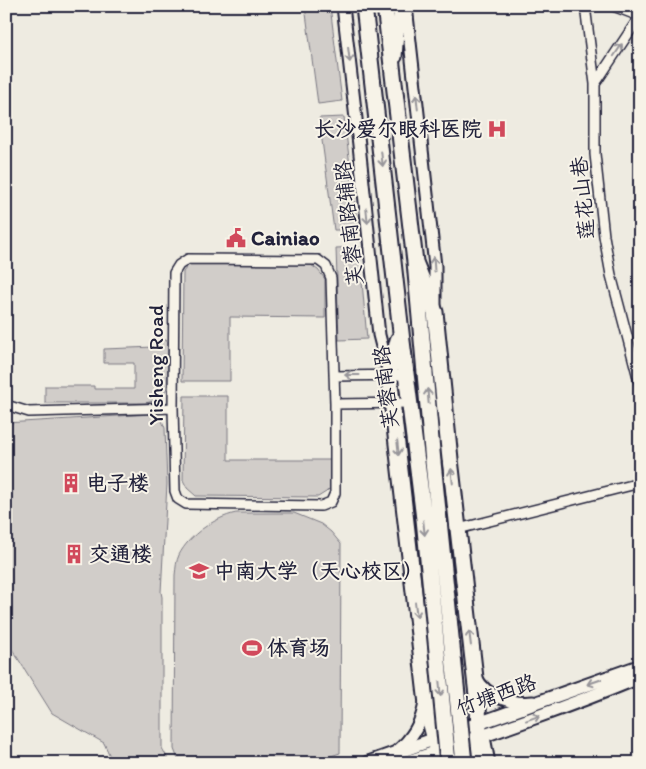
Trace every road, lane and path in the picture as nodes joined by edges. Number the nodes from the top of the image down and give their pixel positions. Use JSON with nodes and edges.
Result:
{"nodes":[{"id":1,"x":343,"y":6,"type":"edge"},
{"id":2,"x":364,"y":6,"type":"edge"},
{"id":3,"x":385,"y":6,"type":"edge"},
{"id":4,"x":400,"y":6,"type":"edge"},
{"id":5,"x":406,"y":6,"type":"edge"},
{"id":6,"x":584,"y":6,"type":"edge"},
{"id":7,"x":613,"y":6,"type":"edge"},
{"id":8,"x":640,"y":16,"type":"edge"},
{"id":9,"x":394,"y":81,"type":"junction"},
{"id":10,"x":595,"y":84,"type":"junction"},
{"id":11,"x":415,"y":262,"type":"junction"},
{"id":12,"x":435,"y":312,"type":"junction"},
{"id":13,"x":401,"y":332,"type":"junction"},
{"id":14,"x":390,"y":375,"type":"junction"},
{"id":15,"x":406,"y":375,"type":"junction"},
{"id":16,"x":334,"y":376,"type":"junction"},
{"id":17,"x":640,"y":385,"type":"edge"},
{"id":18,"x":393,"y":403,"type":"junction"},
{"id":19,"x":409,"y":403,"type":"junction"},
{"id":20,"x":335,"y":404,"type":"junction"},
{"id":21,"x":6,"y":405,"type":"edge"},
{"id":22,"x":173,"y":408,"type":"junction"},
{"id":23,"x":640,"y":483,"type":"edge"},
{"id":24,"x":458,"y":529,"type":"junction"},
{"id":25,"x":640,"y":666,"type":"edge"},
{"id":26,"x":474,"y":674,"type":"junction"},
{"id":27,"x":640,"y":677,"type":"edge"},
{"id":28,"x":425,"y":691,"type":"junction"},
{"id":29,"x":540,"y":701,"type":"junction"},
{"id":30,"x":478,"y":733,"type":"junction"},
{"id":31,"x":439,"y":752,"type":"edge"},
{"id":32,"x":400,"y":758,"type":"edge"},
{"id":33,"x":367,"y":763,"type":"edge"},
{"id":34,"x":462,"y":763,"type":"edge"},
{"id":35,"x":481,"y":763,"type":"edge"},
{"id":36,"x":489,"y":763,"type":"edge"}],
"edges":[{"from":1,"to":14,"type":"street","name":"芙蓉南路辅路","one_way":true},
{"from":2,"to":13,"type":"main road","name":"芙蓉南路","one_way":true},
{"from":3,"to":9,"type":"main road","name":"芙蓉南路"},
{"from":4,"to":9,"type":"street"},
{"from":12,"to":5,"type":"street","one_way":true},
{"from":6,"to":10,"type":"street","name":"莲花山巷"},
{"from":7,"to":8,"type":"street"},
{"from":10,"to":8,"type":"street","one_way":true},
{"from":9,"to":11,"type":"main road","name":"芙蓉南路"},
{"from":10,"to":17,"type":"street","name":"莲花山巷"},
{"from":11,"to":12,"type":"main road"},
{"from":34,"to":11,"type":"main road","name":"芙蓉南路","one_way":true,"bridge":true},
{"from":24,"to":12,"type":"main road","one_way":true},
{"from":13,"to":14,"type":"main road"},
{"from":13,"to":15,"type":"main road","name":"芙蓉南路"},
{"from":14,"to":15,"type":"street"},
{"from":14,"to":16,"type":"street","one_way":true},
{"from":14,"to":18,"type":"main road"},
{"from":15,"to":19,"type":"main road","name":"芙蓉南路"},
{"from":16,"to":20,"type":"street","name":"Yisheng Road"},
{"from":16,"to":22,"type":"street","name":"Yisheng Road"},
{"from":18,"to":19,"type":"street"},
{"from":18,"to":20,"type":"street"},
{"from":18,"to":28,"type":"main road","one_way":true},
{"from":19,"to":31,"type":"main road","name":"芙蓉南路","one_way":true,"bridge":true},
{"from":20,"to":22,"type":"street","name":"Yisheng Road"},
{"from":21,"to":22,"type":"street"},
{"from":23,"to":24,"type":"street"},
{"from":26,"to":24,"type":"main road","one_way":true},
{"from":25,"to":29,"type":"main road","name":"竹塘西路","one_way":true},
{"from":26,"to":29,"type":"street"},
{"from":26,"to":30,"type":"main road"},
{"from":30,"to":27,"type":"main road","name":"竹塘西路","one_way":true},
{"from":28,"to":31,"type":"main road"},
{"from":28,"to":32,"type":"street"},
{"from":29,"to":30,"type":"main road","name":"竹塘西路"},
{"from":30,"to":31,"type":"main road","name":"竹塘西路"},
{"from":30,"to":34,"type":"street"},
{"from":30,"to":35,"type":"main road"},
{"from":30,"to":36,"type":"street"},
{"from":31,"to":32,"type":"main road","name":"竹塘西路"},
{"from":32,"to":33,"type":"main road","name":"竹塘西路"}]}
